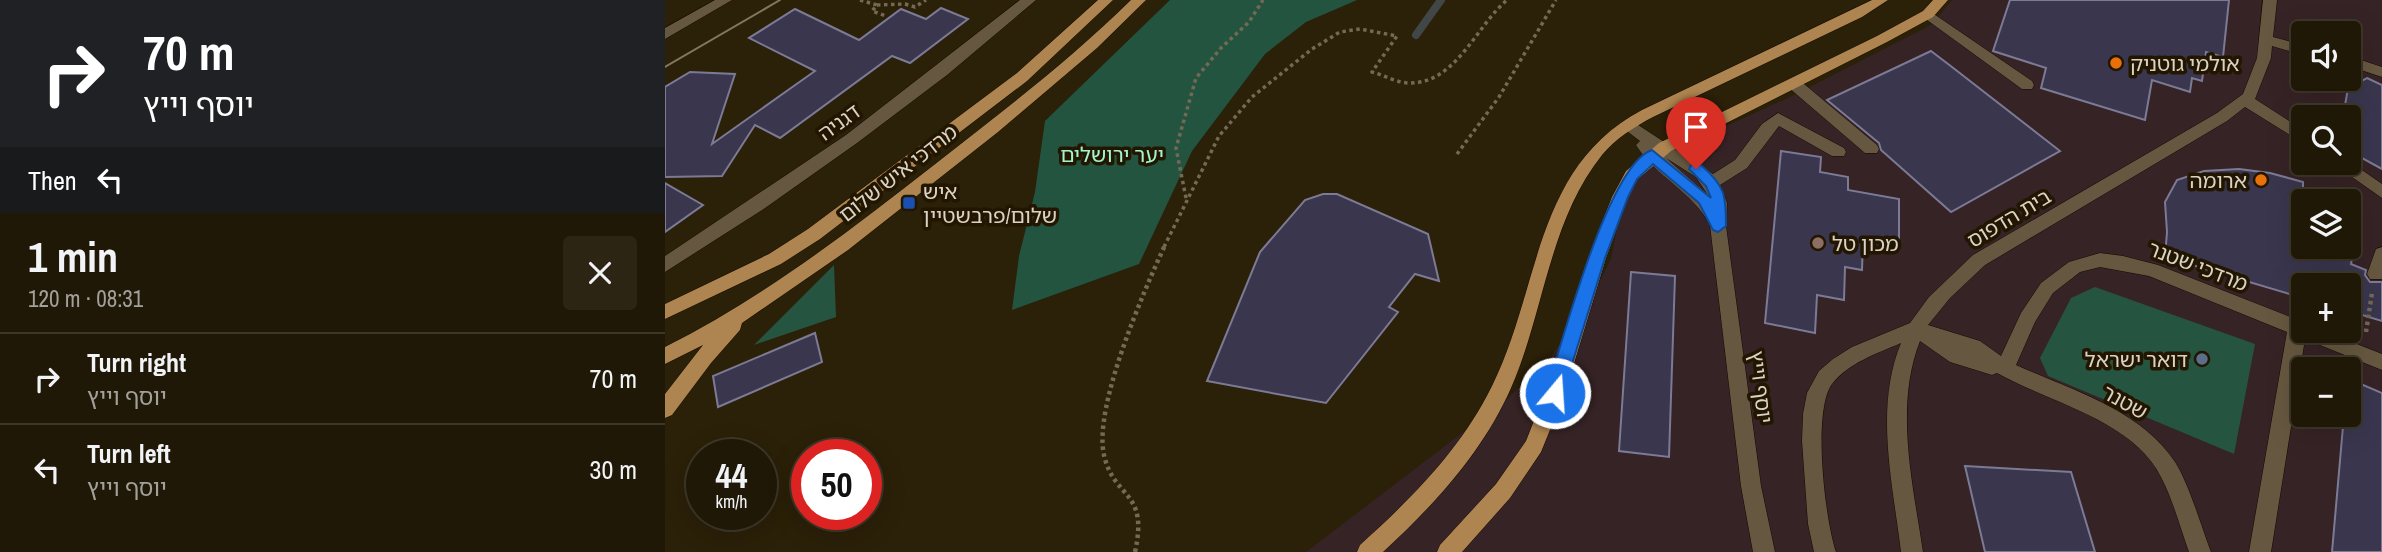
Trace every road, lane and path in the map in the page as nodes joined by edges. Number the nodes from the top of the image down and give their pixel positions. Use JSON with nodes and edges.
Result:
{"nodes":[{"id":1,"x":725,"y":0,"type":"edge"},
{"id":2,"x":860,"y":0,"type":"edge"},
{"id":3,"x":926,"y":0,"type":"edge"},
{"id":4,"x":1029,"y":0,"type":"edge"},
{"id":5,"x":1106,"y":0,"type":"edge"},
{"id":6,"x":1139,"y":0,"type":"edge"},
{"id":7,"x":1263,"y":0,"type":"edge"},
{"id":8,"x":1507,"y":0,"type":"edge"},
{"id":9,"x":1556,"y":0,"type":"edge"},
{"id":10,"x":1881,"y":0,"type":"edge"},
{"id":11,"x":1941,"y":0,"type":"edge"},
{"id":12,"x":2270,"y":0,"type":"edge"},
{"id":13,"x":877,"y":5,"type":"junction"},
{"id":14,"x":1928,"y":14,"type":"junction"},
{"id":15,"x":886,"y":16,"type":"dead end"},
{"id":16,"x":665,"y":34,"type":"edge"},
{"id":17,"x":2266,"y":40,"type":"junction"},
{"id":18,"x":2291,"y":47,"type":"edge"},
{"id":19,"x":2361,"y":65,"type":"edge"},
{"id":20,"x":2382,"y":72,"type":"edge"},
{"id":21,"x":1793,"y":83,"type":"junction"},
{"id":22,"x":2027,"y":85,"type":"dead end"},
{"id":23,"x":2245,"y":100,"type":"junction"},
{"id":24,"x":1627,"y":125,"type":"junction"},
{"id":25,"x":2291,"y":129,"type":"edge"},
{"id":26,"x":1871,"y":149,"type":"dead end"},
{"id":27,"x":1658,"y":151,"type":"junction"},
{"id":28,"x":1838,"y":152,"type":"dead end"},
{"id":29,"x":1457,"y":154,"type":"dead end"},
{"id":30,"x":2357,"y":175,"type":"edge"},
{"id":31,"x":1711,"y":183,"type":"junction"},
{"id":32,"x":2382,"y":192,"type":"edge"},
{"id":33,"x":1186,"y":198,"type":"junction"},
{"id":34,"x":1718,"y":226,"type":"junction"},
{"id":35,"x":2382,"y":254,"type":"edge"},
{"id":36,"x":665,"y":265,"type":"edge"},
{"id":37,"x":2376,"y":274,"type":"joint"},
{"id":38,"x":758,"y":304,"type":"junction"},
{"id":39,"x":665,"y":312,"type":"edge"},
{"id":40,"x":2291,"y":327,"type":"edge"},
{"id":41,"x":1915,"y":329,"type":"junction"},
{"id":42,"x":2295,"y":343,"type":"edge"},
{"id":43,"x":2333,"y":343,"type":"edge"},
{"id":44,"x":2362,"y":354,"type":"junction"},
{"id":45,"x":665,"y":356,"type":"edge"},
{"id":46,"x":2382,"y":362,"type":"edge"},
{"id":47,"x":2005,"y":369,"type":"junction"},
{"id":48,"x":665,"y":409,"type":"edge"},
{"id":49,"x":1135,"y":552,"type":"edge"},
{"id":50,"x":1368,"y":552,"type":"edge"},
{"id":51,"x":1448,"y":552,"type":"edge"},
{"id":52,"x":1764,"y":552,"type":"edge"},
{"id":53,"x":1825,"y":552,"type":"edge"},
{"id":54,"x":1912,"y":552,"type":"edge"},
{"id":55,"x":2200,"y":552,"type":"edge"},
{"id":56,"x":2260,"y":552,"type":"edge"}],
"edges":[{"from":1,"to":16,"type":"street"},
{"from":2,"to":13,"type":"path"},
{"from":3,"to":13,"type":"path"},
{"from":4,"to":36,"type":"street","name":"דגניה"},
{"from":5,"to":39,"type":"main road","name":"מרדכי איש שלום"},
{"from":6,"to":38,"type":"main road","name":"מרדכי איש שלום"},
{"from":7,"to":33,"type":"path"},
{"from":8,"to":33,"type":"path"},
{"from":9,"to":29,"type":"path"},
{"from":10,"to":24,"type":"main road"},
{"from":11,"to":14,"type":"main road"},
{"from":12,"to":17,"type":"street","name":"בית הדפוס"},
{"from":13,"to":15,"type":"path"},
{"from":14,"to":21,"type":"main road"},
{"from":14,"to":22,"type":"street"},
{"from":17,"to":18,"type":"street"},
{"from":17,"to":23,"type":"street","name":"בית הדפוס"},
{"from":19,"to":20,"type":"street"},
{"from":21,"to":26,"type":"street"},
{"from":21,"to":27,"type":"main road"},
{"from":23,"to":25,"type":"street"},
{"from":23,"to":41,"type":"street","name":"בית הדפוס"},
{"from":24,"to":27,"type":"street","name":"יוסף וייץ"},
{"from":24,"to":50,"type":"main road"},
{"from":27,"to":31,"type":"street","name":"יוסף וייץ"},
{"from":27,"to":34,"type":"street","name":"יוסף וייץ"},
{"from":27,"to":51,"type":"main road"},
{"from":28,"to":31,"type":"street"},
{"from":30,"to":32,"type":"street"},
{"from":31,"to":34,"type":"street","name":"יוסף וייץ"},
{"from":33,"to":49,"type":"path"},
{"from":34,"to":52,"type":"street","name":"יוסף וייץ"},
{"from":35,"to":37,"type":"street"},
{"from":37,"to":44,"type":"path"},
{"from":38,"to":45,"type":"main road","name":"מרדכי איש שלום"},
{"from":38,"to":48,"type":"main road"},
{"from":40,"to":47,"type":"street","name":"מרדכי שטנר"},
{"from":41,"to":47,"type":"street"},
{"from":41,"to":53,"type":"street"},
{"from":41,"to":54,"type":"street","name":"בית הדפוס"},
{"from":42,"to":56,"type":"street"},
{"from":43,"to":44,"type":"street","name":"מרדכי שטנר"},
{"from":44,"to":46,"type":"street","name":"מרדכי שטנר"},
{"from":47,"to":55,"type":"street","name":"שטנר"}]}
